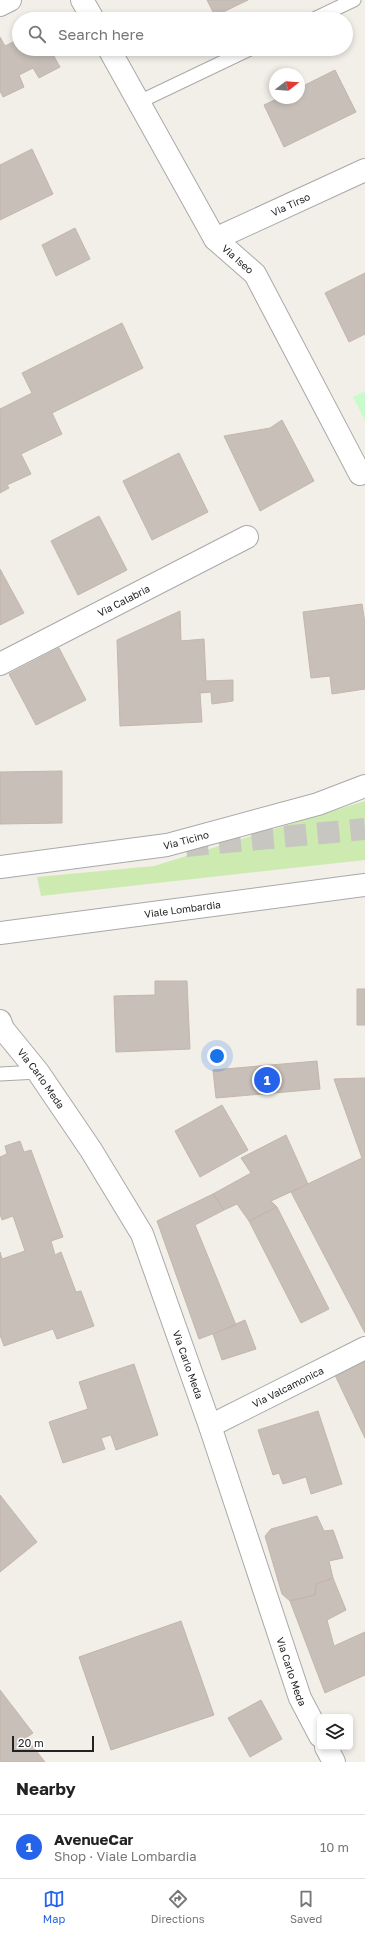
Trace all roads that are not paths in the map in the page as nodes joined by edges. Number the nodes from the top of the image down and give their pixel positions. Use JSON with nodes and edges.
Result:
{"nodes":[{"id":1,"x":10,"y":0,"type":"edge"},
{"id":2,"x":82,"y":0,"type":"edge"},
{"id":3,"x":354,"y":0,"type":"edge"},
{"id":4,"x":0,"y":5,"type":"edge"},
{"id":5,"x":89,"y":12,"type":"edge"},
{"id":6,"x":329,"y":12,"type":"edge"},
{"id":7,"x":113,"y":56,"type":"edge"},
{"id":8,"x":235,"y":56,"type":"edge"},
{"id":9,"x":139,"y":102,"type":"junction"},
{"id":10,"x":365,"y":170,"type":"edge"},
{"id":11,"x":216,"y":239,"type":"junction"},
{"id":12,"x":360,"y":474,"type":"dead end"},
{"id":13,"x":247,"y":537,"type":"dead end"},
{"id":14,"x":0,"y":664,"type":"edge"},
{"id":15,"x":365,"y":786,"type":"edge"},
{"id":16,"x":0,"y":867,"type":"edge"},
{"id":17,"x":365,"y":885,"type":"edge"},
{"id":18,"x":0,"y":933,"type":"edge"},
{"id":19,"x":0,"y":1021,"type":"edge"},
{"id":20,"x":38,"y":1072,"type":"junction"},
{"id":21,"x":0,"y":1074,"type":"edge"},
{"id":22,"x":365,"y":1348,"type":"edge"},
{"id":23,"x":210,"y":1426,"type":"junction"},
{"id":24,"x":317,"y":1730,"type":"edge"},
{"id":25,"x":328,"y":1750,"type":"edge"},
{"id":26,"x":334,"y":1762,"type":"edge"}],
"edges":[{"from":1,"to":4,"type":"street"},
{"from":2,"to":5,"type":"street"},
{"from":3,"to":6,"type":"lane"},
{"from":7,"to":9,"type":"street","name":"Via Iseo"},
{"from":8,"to":9,"type":"lane"},
{"from":9,"to":11,"type":"street","name":"Via Iseo"},
{"from":10,"to":11,"type":"street","name":"Via Tirso"},
{"from":11,"to":12,"type":"street","name":"Via Iseo"},
{"from":13,"to":14,"type":"street","name":"Via Calabria"},
{"from":15,"to":16,"type":"street","name":"Via Ticino"},
{"from":17,"to":18,"type":"street","name":"Viale Lombardia"},
{"from":19,"to":20,"type":"street","name":"Via Carlo Meda"},
{"from":20,"to":21,"type":"lane"},
{"from":20,"to":23,"type":"street","name":"Via Carlo Meda"},
{"from":22,"to":23,"type":"street","name":"Via Valcamonica"},
{"from":23,"to":24,"type":"street","name":"Via Carlo Meda"},
{"from":25,"to":26,"type":"street"}]}
